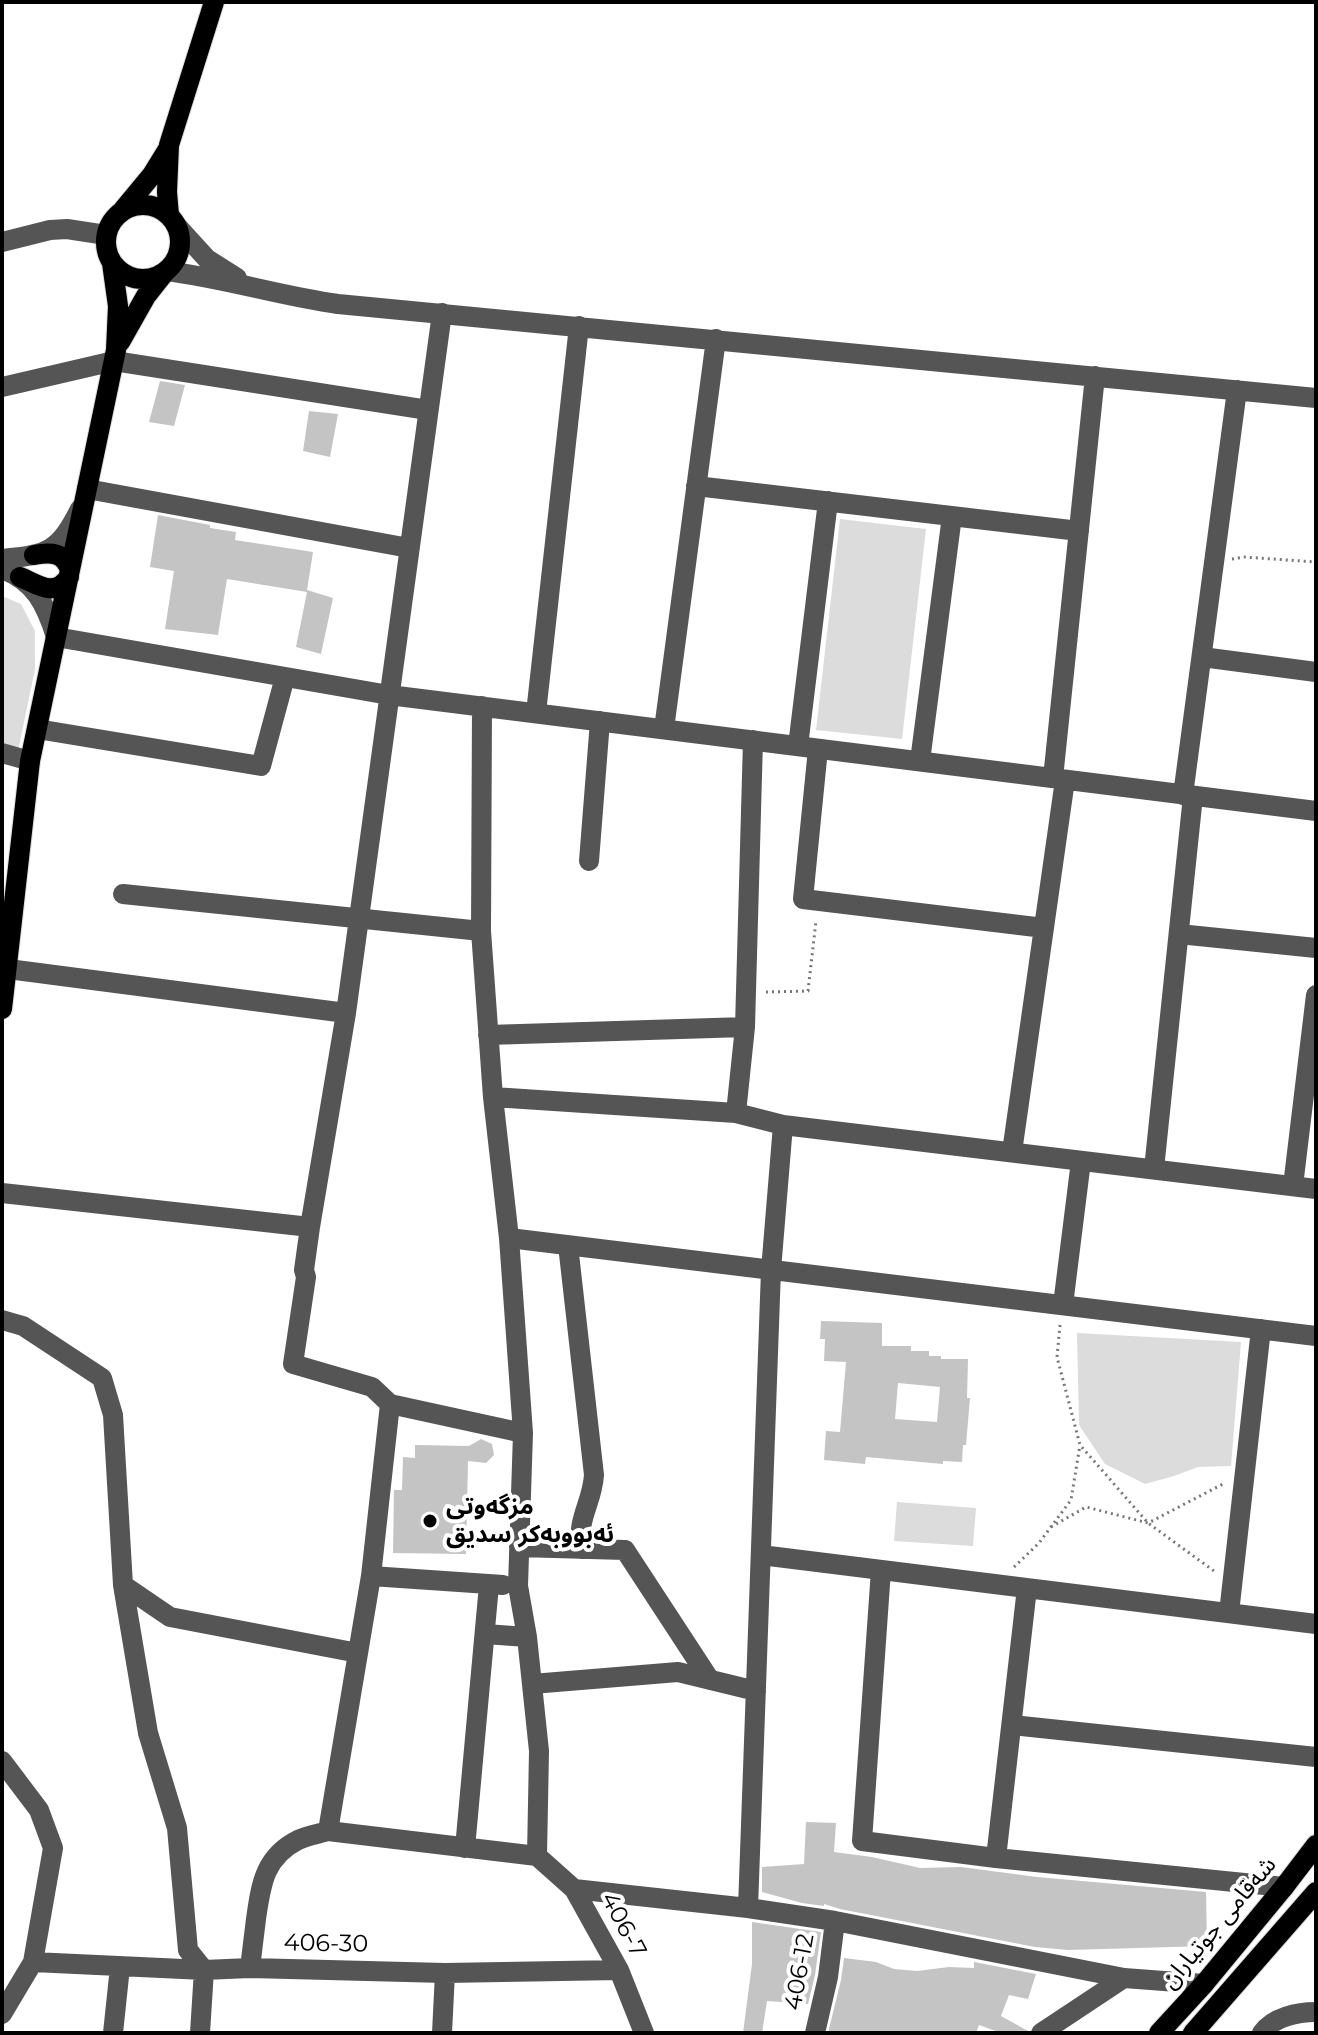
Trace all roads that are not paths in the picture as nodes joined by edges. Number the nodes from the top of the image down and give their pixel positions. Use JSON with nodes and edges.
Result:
{"nodes":[{"id":1,"x":214,"y":2,"type":"edge"},
{"id":2,"x":169,"y":145,"type":"junction"},
{"id":3,"x":123,"y":211,"type":"junction"},
{"id":4,"x":172,"y":220,"type":"junction"},
{"id":5,"x":106,"y":235,"type":"junction"},
{"id":6,"x":2,"y":242,"type":"edge"},
{"id":7,"x":112,"y":263,"type":"junction"},
{"id":8,"x":166,"y":271,"type":"junction"},
{"id":9,"x":254,"y":288,"type":"junction"},
{"id":10,"x":442,"y":313,"type":"junction"},
{"id":11,"x":579,"y":326,"type":"junction"},
{"id":12,"x":716,"y":339,"type":"junction"},
{"id":13,"x":115,"y":355,"type":"junction"},
{"id":14,"x":1095,"y":376,"type":"junction"},
{"id":15,"x":2,"y":387,"type":"edge"},
{"id":16,"x":1237,"y":390,"type":"junction"},
{"id":17,"x":1316,"y":398,"type":"edge"},
{"id":18,"x":428,"y":410,"type":"junction"},
{"id":19,"x":696,"y":486,"type":"junction"},
{"id":20,"x":86,"y":494,"type":"junction"},
{"id":21,"x":828,"y":501,"type":"junction"},
{"id":22,"x":952,"y":516,"type":"junction"},
{"id":23,"x":1079,"y":531,"type":"junction"},
{"id":24,"x":409,"y":548,"type":"junction"},
{"id":25,"x":34,"y":555,"type":"junction"},
{"id":26,"x":2,"y":559,"type":"edge"},
{"id":27,"x":11,"y":573,"type":"edge"},
{"id":28,"x":69,"y":574,"type":"junction"},
{"id":29,"x":56,"y":637,"type":"junction"},
{"id":30,"x":1202,"y":657,"type":"junction"},
{"id":31,"x":1316,"y":672,"type":"edge"},
{"id":32,"x":285,"y":677,"type":"junction"},
{"id":33,"x":389,"y":695,"type":"junction"},
{"id":34,"x":482,"y":706,"type":"junction"},
{"id":35,"x":536,"y":713,"type":"junction"},
{"id":36,"x":600,"y":721,"type":"junction"},
{"id":37,"x":37,"y":729,"type":"junction"},
{"id":38,"x":664,"y":729,"type":"junction"},
{"id":39,"x":753,"y":740,"type":"junction"},
{"id":40,"x":808,"y":748,"type":"junction"},
{"id":41,"x":2,"y":753,"type":"edge"},
{"id":42,"x":30,"y":761,"type":"junction"},
{"id":43,"x":920,"y":761,"type":"junction"},
{"id":44,"x":1059,"y":779,"type":"junction"},
{"id":45,"x":1188,"y":795,"type":"junction"},
{"id":46,"x":1316,"y":811,"type":"edge"},
{"id":47,"x":589,"y":861,"type":"dead end"},
{"id":48,"x":123,"y":894,"type":"dead end"},
{"id":49,"x":358,"y":920,"type":"junction"},
{"id":50,"x":1044,"y":928,"type":"junction"},
{"id":51,"x":481,"y":931,"type":"junction"},
{"id":52,"x":1179,"y":934,"type":"junction"},
{"id":53,"x":1316,"y":948,"type":"edge"},
{"id":54,"x":8,"y":969,"type":"junction"},
{"id":55,"x":1316,"y":995,"type":"edge"},
{"id":56,"x":2,"y":1009,"type":"edge"},
{"id":57,"x":346,"y":1013,"type":"junction"},
{"id":58,"x":745,"y":1027,"type":"junction"},
{"id":59,"x":488,"y":1035,"type":"junction"},
{"id":60,"x":493,"y":1097,"type":"junction"},
{"id":61,"x":736,"y":1113,"type":"junction"},
{"id":62,"x":783,"y":1125,"type":"junction"},
{"id":63,"x":1012,"y":1152,"type":"junction"},
{"id":64,"x":1081,"y":1161,"type":"junction"},
{"id":65,"x":1154,"y":1169,"type":"junction"},
{"id":66,"x":1293,"y":1186,"type":"junction"},
{"id":67,"x":1316,"y":1189,"type":"edge"},
{"id":68,"x":2,"y":1193,"type":"edge"},
{"id":69,"x":310,"y":1227,"type":"junction"},
{"id":70,"x":509,"y":1238,"type":"junction"},
{"id":71,"x":568,"y":1245,"type":"junction"},
{"id":72,"x":771,"y":1270,"type":"junction"},
{"id":73,"x":1063,"y":1305,"type":"junction"},
{"id":74,"x":2,"y":1320,"type":"edge"},
{"id":75,"x":1261,"y":1329,"type":"junction"},
{"id":76,"x":1316,"y":1336,"type":"edge"},
{"id":77,"x":390,"y":1404,"type":"junction"},
{"id":78,"x":523,"y":1433,"type":"junction"},
{"id":79,"x":519,"y":1547,"type":"junction"},
{"id":80,"x":581,"y":1549,"type":"junction"},
{"id":81,"x":761,"y":1555,"type":"junction"},
{"id":82,"x":881,"y":1570,"type":"junction"},
{"id":83,"x":371,"y":1576,"type":"junction"},
{"id":84,"x":123,"y":1585,"type":"junction"},
{"id":85,"x":489,"y":1585,"type":"junction"},
{"id":86,"x":518,"y":1586,"type":"junction"},
{"id":87,"x":1027,"y":1588,"type":"junction"},
{"id":88,"x":1229,"y":1613,"type":"junction"},
{"id":89,"x":1316,"y":1624,"type":"edge"},
{"id":90,"x":485,"y":1634,"type":"junction"},
{"id":91,"x":527,"y":1637,"type":"junction"},
{"id":92,"x":358,"y":1653,"type":"junction"},
{"id":93,"x":710,"y":1680,"type":"junction"},
{"id":94,"x":532,"y":1684,"type":"junction"},
{"id":95,"x":756,"y":1691,"type":"junction"},
{"id":96,"x":1012,"y":1725,"type":"junction"},
{"id":97,"x":1316,"y":1757,"type":"edge"},
{"id":98,"x":2,"y":1761,"type":"edge"},
{"id":99,"x":328,"y":1831,"type":"junction"},
{"id":100,"x":1316,"y":1845,"type":"edge"},
{"id":101,"x":465,"y":1848,"type":"junction"},
{"id":102,"x":537,"y":1856,"type":"junction"},
{"id":103,"x":996,"y":1858,"type":"junction"},
{"id":104,"x":1284,"y":1887,"type":"junction"},
{"id":105,"x":574,"y":1889,"type":"junction"},
{"id":106,"x":1316,"y":1892,"type":"edge"},
{"id":107,"x":748,"y":1908,"type":"junction"},
{"id":108,"x":835,"y":1921,"type":"junction"},
{"id":109,"x":33,"y":1962,"type":"junction"},
{"id":110,"x":120,"y":1967,"type":"junction"},
{"id":111,"x":250,"y":1968,"type":"junction"},
{"id":112,"x":204,"y":1970,"type":"junction"},
{"id":113,"x":619,"y":1970,"type":"junction"},
{"id":114,"x":445,"y":1973,"type":"junction"},
{"id":115,"x":1124,"y":1978,"type":"junction"},
{"id":116,"x":1204,"y":1984,"type":"junction"},
{"id":117,"x":1316,"y":2012,"type":"edge"},
{"id":118,"x":2,"y":2014,"type":"edge"},
{"id":119,"x":113,"y":2033,"type":"edge"},
{"id":120,"x":200,"y":2033,"type":"edge"},
{"id":121,"x":442,"y":2033,"type":"edge"},
{"id":122,"x":644,"y":2033,"type":"edge"},
{"id":123,"x":815,"y":2033,"type":"edge"},
{"id":124,"x":1041,"y":2033,"type":"edge"},
{"id":125,"x":1159,"y":2033,"type":"edge"},
{"id":126,"x":1193,"y":2033,"type":"edge"},
{"id":127,"x":1262,"y":2033,"type":"edge"}],
"edges":[{"from":1,"to":2,"type":"main road"},
{"from":2,"to":3,"type":"main road"},
{"from":2,"to":4,"type":"main road"},
{"from":3,"to":4,"type":"main road"},
{"from":3,"to":5,"type":"main road"},
{"from":4,"to":8,"type":"main road"},
{"from":4,"to":9,"type":"street"},
{"from":5,"to":6,"type":"street"},
{"from":5,"to":7,"type":"main road"},
{"from":7,"to":8,"type":"main road"},
{"from":7,"to":13,"type":"main road"},
{"from":8,"to":9,"type":"street"},
{"from":8,"to":13,"type":"main road"},
{"from":9,"to":10,"type":"street"},
{"from":10,"to":11,"type":"street"},
{"from":10,"to":18,"type":"street"},
{"from":11,"to":12,"type":"street"},
{"from":11,"to":35,"type":"street"},
{"from":12,"to":14,"type":"street"},
{"from":12,"to":19,"type":"street"},
{"from":13,"to":15,"type":"street"},
{"from":13,"to":18,"type":"street"},
{"from":13,"to":20,"type":"main road"},
{"from":14,"to":16,"type":"street"},
{"from":14,"to":23,"type":"street"},
{"from":16,"to":17,"type":"street"},
{"from":16,"to":30,"type":"street"},
{"from":18,"to":24,"type":"street"},
{"from":19,"to":21,"type":"street"},
{"from":19,"to":38,"type":"street"},
{"from":20,"to":24,"type":"street"},
{"from":20,"to":25,"type":"street"},
{"from":20,"to":28,"type":"main road"},
{"from":21,"to":22,"type":"street"},
{"from":21,"to":40,"type":"street"},
{"from":22,"to":23,"type":"street"},
{"from":22,"to":43,"type":"street"},
{"from":23,"to":44,"type":"street"},
{"from":24,"to":33,"type":"street"},
{"from":25,"to":26,"type":"street"},
{"from":25,"to":28,"type":"main road"},
{"from":27,"to":28,"type":"main road"},
{"from":27,"to":29,"type":"street"},
{"from":28,"to":29,"type":"main road"},
{"from":29,"to":32,"type":"street"},
{"from":29,"to":37,"type":"main road"},
{"from":30,"to":31,"type":"street"},
{"from":30,"to":45,"type":"street"},
{"from":32,"to":33,"type":"street"},
{"from":32,"to":37,"type":"street"},
{"from":33,"to":34,"type":"street"},
{"from":33,"to":49,"type":"street"},
{"from":34,"to":35,"type":"street"},
{"from":34,"to":51,"type":"street"},
{"from":35,"to":36,"type":"street"},
{"from":36,"to":38,"type":"street"},
{"from":36,"to":47,"type":"street"},
{"from":37,"to":42,"type":"main road"},
{"from":38,"to":39,"type":"street"},
{"from":39,"to":40,"type":"street"},
{"from":39,"to":58,"type":"street"},
{"from":40,"to":43,"type":"street"},
{"from":40,"to":50,"type":"street"},
{"from":41,"to":42,"type":"street"},
{"from":42,"to":54,"type":"main road"},
{"from":43,"to":44,"type":"street"},
{"from":44,"to":45,"type":"street"},
{"from":44,"to":50,"type":"street"},
{"from":45,"to":46,"type":"street"},
{"from":45,"to":52,"type":"street"},
{"from":48,"to":49,"type":"street"},
{"from":49,"to":51,"type":"street"},
{"from":49,"to":57,"type":"street"},
{"from":50,"to":63,"type":"street"},
{"from":51,"to":59,"type":"street"},
{"from":52,"to":53,"type":"street"},
{"from":52,"to":65,"type":"street"},
{"from":54,"to":56,"type":"main road"},
{"from":54,"to":57,"type":"street"},
{"from":55,"to":66,"type":"street"},
{"from":57,"to":69,"type":"street"},
{"from":58,"to":59,"type":"street"},
{"from":58,"to":61,"type":"street"},
{"from":59,"to":60,"type":"street"},
{"from":60,"to":61,"type":"street"},
{"from":60,"to":70,"type":"street"},
{"from":61,"to":62,"type":"street"},
{"from":62,"to":63,"type":"street"},
{"from":62,"to":72,"type":"street"},
{"from":63,"to":64,"type":"street"},
{"from":64,"to":65,"type":"street"},
{"from":64,"to":73,"type":"street"},
{"from":65,"to":66,"type":"street"},
{"from":66,"to":67,"type":"street"},
{"from":68,"to":69,"type":"street"},
{"from":69,"to":77,"type":"street"},
{"from":70,"to":71,"type":"street"},
{"from":70,"to":78,"type":"street"},
{"from":71,"to":72,"type":"street"},
{"from":71,"to":80,"type":"street"},
{"from":72,"to":73,"type":"street"},
{"from":72,"to":81,"type":"street"},
{"from":73,"to":75,"type":"street"},
{"from":74,"to":84,"type":"street"},
{"from":75,"to":76,"type":"street"},
{"from":75,"to":88,"type":"street"},
{"from":77,"to":78,"type":"street"},
{"from":77,"to":83,"type":"street"},
{"from":78,"to":79,"type":"street"},
{"from":79,"to":80,"type":"street"},
{"from":79,"to":86,"type":"street"},
{"from":80,"to":93,"type":"street"},
{"from":81,"to":82,"type":"street"},
{"from":81,"to":95,"type":"street"},
{"from":82,"to":87,"type":"street"},
{"from":82,"to":103,"type":"street"},
{"from":83,"to":85,"type":"street"},
{"from":83,"to":92,"type":"street"},
{"from":84,"to":92,"type":"street"},
{"from":84,"to":112,"type":"street"},
{"from":85,"to":86,"type":"street"},
{"from":85,"to":90,"type":"street"},
{"from":86,"to":91,"type":"street"},
{"from":87,"to":88,"type":"street"},
{"from":87,"to":96,"type":"street"},
{"from":88,"to":89,"type":"street"},
{"from":90,"to":91,"type":"street"},
{"from":90,"to":101,"type":"street"},
{"from":91,"to":94,"type":"street"},
{"from":92,"to":99,"type":"street"},
{"from":93,"to":94,"type":"street"},
{"from":93,"to":95,"type":"street"},
{"from":94,"to":102,"type":"street"},
{"from":95,"to":107,"type":"street"},
{"from":96,"to":97,"type":"street"},
{"from":96,"to":103,"type":"street"},
{"from":98,"to":109,"type":"street"},
{"from":99,"to":101,"type":"street"},
{"from":99,"to":111,"type":"street"},
{"from":100,"to":104,"type":"main road","name":"شەقامی جوتیاران"},
{"from":101,"to":102,"type":"street"},
{"from":102,"to":105,"type":"street","name":"406-7"},
{"from":103,"to":104,"type":"street"},
{"from":104,"to":116,"type":"main road","name":"شەقامی جوتیاران"},
{"from":105,"to":107,"type":"street"},
{"from":105,"to":113,"type":"street","name":"406-7"},
{"from":106,"to":126,"type":"main road"},
{"from":107,"to":108,"type":"street"},
{"from":108,"to":115,"type":"street"},
{"from":108,"to":123,"type":"street","name":"406-12"},
{"from":109,"to":110,"type":"street","name":"406-30"},
{"from":109,"to":118,"type":"street"},
{"from":110,"to":112,"type":"street","name":"406-30"},
{"from":110,"to":119,"type":"street"},
{"from":111,"to":112,"type":"street","name":"406-30"},
{"from":111,"to":114,"type":"street","name":"406-30"},
{"from":112,"to":120,"type":"street"},
{"from":113,"to":114,"type":"street","name":"406-30"},
{"from":113,"to":122,"type":"street","name":"406-7"},
{"from":114,"to":121,"type":"street"},
{"from":115,"to":116,"type":"street"},
{"from":115,"to":124,"type":"street"},
{"from":116,"to":125,"type":"main road","name":"شەقامی جوتیاران"},
{"from":117,"to":127,"type":"street"}]}
